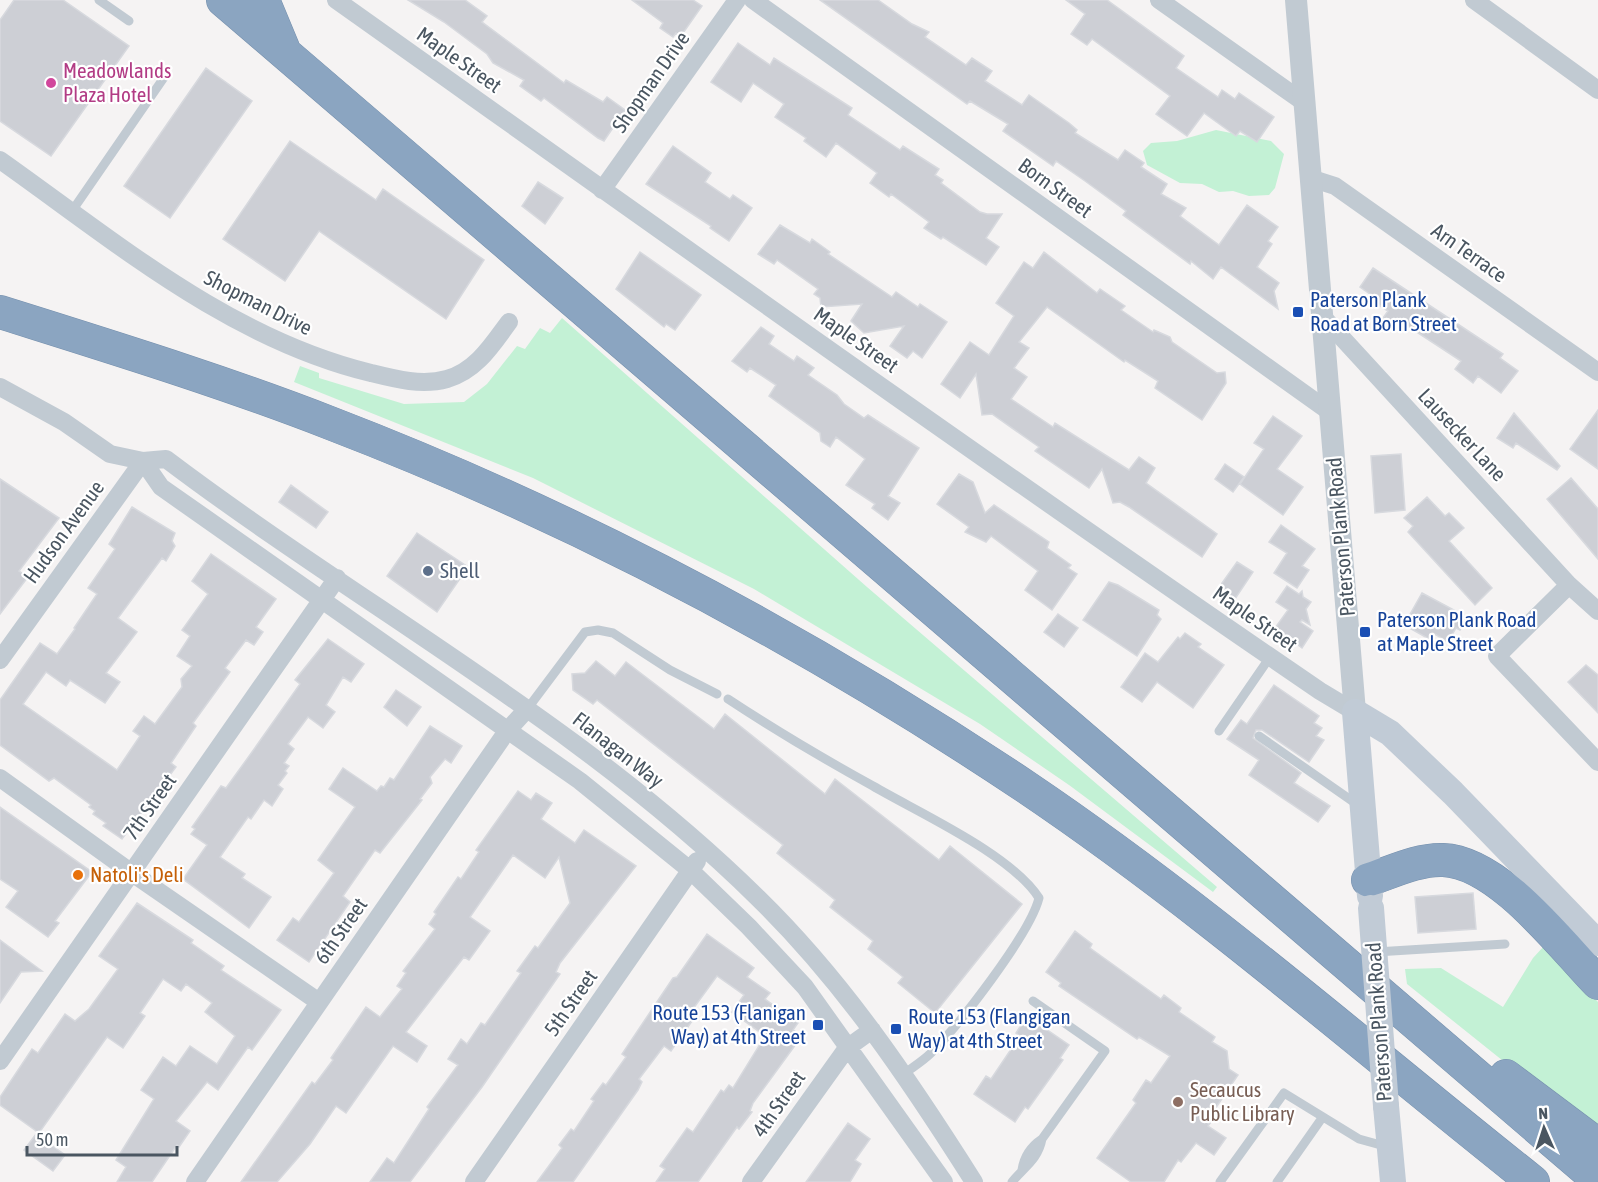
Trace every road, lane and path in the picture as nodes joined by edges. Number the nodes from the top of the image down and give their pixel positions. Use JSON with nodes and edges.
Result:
{"nodes":[{"id":1,"x":99,"y":0,"type":"edge"},
{"id":2,"x":223,"y":0,"type":"edge"},
{"id":3,"x":263,"y":0,"type":"edge"},
{"id":4,"x":336,"y":0,"type":"edge"},
{"id":5,"x":737,"y":0,"type":"edge"},
{"id":6,"x":753,"y":0,"type":"edge"},
{"id":7,"x":1159,"y":0,"type":"edge"},
{"id":8,"x":1296,"y":0,"type":"edge"},
{"id":9,"x":1474,"y":0,"type":"edge"},
{"id":10,"x":1496,"y":6,"type":"edge"},
{"id":11,"x":129,"y":21,"type":"dead end"},
{"id":12,"x":284,"y":52,"type":"junction"},
{"id":13,"x":165,"y":76,"type":"dead end"},
{"id":14,"x":1598,"y":90,"type":"edge"},
{"id":15,"x":1302,"y":101,"type":"junction"},
{"id":16,"x":0,"y":160,"type":"edge"},
{"id":17,"x":1310,"y":178,"type":"junction"},
{"id":18,"x":602,"y":190,"type":"junction"},
{"id":19,"x":72,"y":211,"type":"junction"},
{"id":20,"x":0,"y":312,"type":"edge"},
{"id":21,"x":1322,"y":316,"type":"junction"},
{"id":22,"x":509,"y":322,"type":"dead end"},
{"id":23,"x":1598,"y":372,"type":"edge"},
{"id":24,"x":0,"y":387,"type":"edge"},
{"id":25,"x":1330,"y":412,"type":"junction"},
{"id":26,"x":143,"y":460,"type":"junction"},
{"id":27,"x":337,"y":578,"type":"junction"},
{"id":28,"x":1569,"y":585,"type":"junction"},
{"id":29,"x":321,"y":600,"type":"junction"},
{"id":30,"x":1598,"y":611,"type":"edge"},
{"id":31,"x":433,"y":644,"type":"junction"},
{"id":32,"x":1270,"y":657,"type":"junction"},
{"id":33,"x":0,"y":660,"type":"edge"},
{"id":34,"x":416,"y":667,"type":"junction"},
{"id":35,"x":717,"y":694,"type":"dead end"},
{"id":36,"x":728,"y":699,"type":"dead end"},
{"id":37,"x":528,"y":708,"type":"junction"},
{"id":38,"x":1355,"y":712,"type":"junction"},
{"id":39,"x":507,"y":731,"type":"junction"},
{"id":40,"x":1220,"y":731,"type":"dead end"},
{"id":41,"x":1259,"y":736,"type":"dead end"},
{"id":42,"x":1598,"y":762,"type":"edge"},
{"id":43,"x":0,"y":778,"type":"edge"},
{"id":44,"x":624,"y":781,"type":"junction"},
{"id":45,"x":608,"y":803,"type":"junction"},
{"id":46,"x":1363,"y":808,"type":"junction"},
{"id":47,"x":706,"y":850,"type":"junction"},
{"id":48,"x":690,"y":870,"type":"junction"},
{"id":49,"x":132,"y":873,"type":"junction"},
{"id":50,"x":1370,"y":894,"type":"junction"},
{"id":51,"x":791,"y":933,"type":"junction"},
{"id":52,"x":1598,"y":943,"type":"edge"},
{"id":53,"x":1505,"y":944,"type":"dead end"},
{"id":54,"x":1328,"y":945,"type":"junction"},
{"id":55,"x":771,"y":952,"type":"junction"},
{"id":56,"x":1374,"y":952,"type":"junction"},
{"id":57,"x":1598,"y":983,"type":"edge"},
{"id":58,"x":1033,"y":1000,"type":"dead end"},
{"id":59,"x":319,"y":1002,"type":"junction"},
{"id":60,"x":872,"y":1030,"type":"junction"},
{"id":61,"x":847,"y":1048,"type":"junction"},
{"id":62,"x":0,"y":1061,"type":"edge"},
{"id":63,"x":905,"y":1073,"type":"junction"},
{"id":64,"x":1447,"y":1114,"type":"junction"},
{"id":65,"x":1322,"y":1118,"type":"junction"},
{"id":66,"x":1598,"y":1145,"type":"edge"},
{"id":67,"x":1389,"y":1147,"type":"junction"},
{"id":68,"x":1598,"y":1180,"type":"edge"},
{"id":69,"x":195,"y":1182,"type":"edge"},
{"id":70,"x":474,"y":1182,"type":"edge"},
{"id":71,"x":751,"y":1182,"type":"edge"},
{"id":72,"x":944,"y":1182,"type":"edge"},
{"id":73,"x":974,"y":1182,"type":"edge"},
{"id":74,"x":1012,"y":1182,"type":"edge"},
{"id":75,"x":1220,"y":1182,"type":"edge"},
{"id":76,"x":1277,"y":1182,"type":"edge"},
{"id":77,"x":1393,"y":1182,"type":"edge"},
{"id":78,"x":1511,"y":1182,"type":"edge"},
{"id":79,"x":1533,"y":1182,"type":"edge"}],
"edges":[{"from":1,"to":11,"type":"lane"},
{"from":2,"to":12,"type":"highway"},
{"from":3,"to":12,"type":"highway"},
{"from":4,"to":18,"type":"street","name":"Maple Street"},
{"from":5,"to":18,"type":"street","name":"Shopman Drive"},
{"from":6,"to":25,"type":"street","name":"Born Street"},
{"from":7,"to":15,"type":"street"},
{"from":8,"to":15,"type":"street","name":"Paterson Plank Road"},
{"from":9,"to":10,"type":"street"},
{"from":10,"to":14,"type":"street"},
{"from":12,"to":54,"type":"highway"},
{"from":13,"to":19,"type":"lane"},
{"from":15,"to":17,"type":"street","name":"Paterson Plank Road"},
{"from":16,"to":19,"type":"street","name":"Shopman Drive"},
{"from":17,"to":21,"type":"street","name":"Paterson Plank Road"},
{"from":17,"to":23,"type":"street","name":"Arn Terrace"},
{"from":18,"to":32,"type":"street","name":"Maple Street"},
{"from":19,"to":22,"type":"street","name":"Shopman Drive"},
{"from":20,"to":64,"type":"highway"},
{"from":21,"to":25,"type":"street","name":"Paterson Plank Road"},
{"from":21,"to":28,"type":"street","name":"Lausecker Lane"},
{"from":24,"to":26,"type":"street","name":"Flanagan Way"},
{"from":25,"to":38,"type":"street","name":"Paterson Plank Road"},
{"from":26,"to":27,"type":"street","name":"Flanagan Way"},
{"from":26,"to":29,"type":"street"},
{"from":26,"to":33,"type":"street","name":"Hudson Avenue"},
{"from":27,"to":29,"type":"street","name":"7th Street"},
{"from":27,"to":31,"type":"street","name":"Flanagan Way"},
{"from":28,"to":30,"type":"street","name":"Lausecker Lane"},
{"from":28,"to":42,"type":"street"},
{"from":29,"to":34,"type":"street"},
{"from":29,"to":49,"type":"street","name":"7th Street"},
{"from":31,"to":34,"type":"street"},
{"from":31,"to":37,"type":"street","name":"Flanagan Way"},
{"from":32,"to":38,"type":"street","name":"Maple Street"},
{"from":32,"to":40,"type":"lane"},
{"from":34,"to":39,"type":"street"},
{"from":35,"to":37,"type":"lane"},
{"from":36,"to":63,"type":"lane"},
{"from":37,"to":39,"type":"street","name":"6th Street"},
{"from":37,"to":44,"type":"street","name":"Flanagan Way"},
{"from":38,"to":46,"type":"main road","name":"Paterson Plank Road"},
{"from":38,"to":52,"type":"main road"},
{"from":39,"to":45,"type":"street"},
{"from":39,"to":59,"type":"street","name":"6th Street"},
{"from":41,"to":46,"type":"lane"},
{"from":43,"to":49,"type":"street"},
{"from":44,"to":45,"type":"street"},
{"from":44,"to":47,"type":"street","name":"Flanagan Way"},
{"from":45,"to":48,"type":"street"},
{"from":46,"to":50,"type":"main road","name":"Paterson Plank Road"},
{"from":47,"to":48,"type":"street","name":"5th Street"},
{"from":47,"to":51,"type":"street","name":"Flanagan Way"},
{"from":48,"to":55,"type":"street"},
{"from":48,"to":70,"type":"street","name":"5th Street"},
{"from":49,"to":59,"type":"street"},
{"from":49,"to":62,"type":"street","name":"7th Street"},
{"from":50,"to":56,"type":"main road","name":"Paterson Plank Road","bridge":true},
{"from":50,"to":57,"type":"highway"},
{"from":51,"to":55,"type":"street"},
{"from":51,"to":60,"type":"street","name":"Flanagan Way"},
{"from":53,"to":56,"type":"lane"},
{"from":54,"to":66,"type":"highway"},
{"from":54,"to":68,"type":"highway"},
{"from":55,"to":61,"type":"street"},
{"from":56,"to":67,"type":"main road","name":"Paterson Plank Road","bridge":true},
{"from":58,"to":74,"type":"lane"},
{"from":59,"to":69,"type":"street","name":"6th Street"},
{"from":60,"to":61,"type":"street","name":"4th Street"},
{"from":60,"to":63,"type":"street","name":"Flanagan Way"},
{"from":61,"to":71,"type":"street","name":"4th Street"},
{"from":61,"to":72,"type":"street"},
{"from":63,"to":73,"type":"street","name":"Flanagan Way"},
{"from":64,"to":78,"type":"highway"},
{"from":64,"to":79,"type":"highway"},
{"from":65,"to":67,"type":"lane"},
{"from":65,"to":75,"type":"lane"},
{"from":65,"to":76,"type":"lane"},
{"from":67,"to":77,"type":"main road","name":"Paterson Plank Road"}]}
